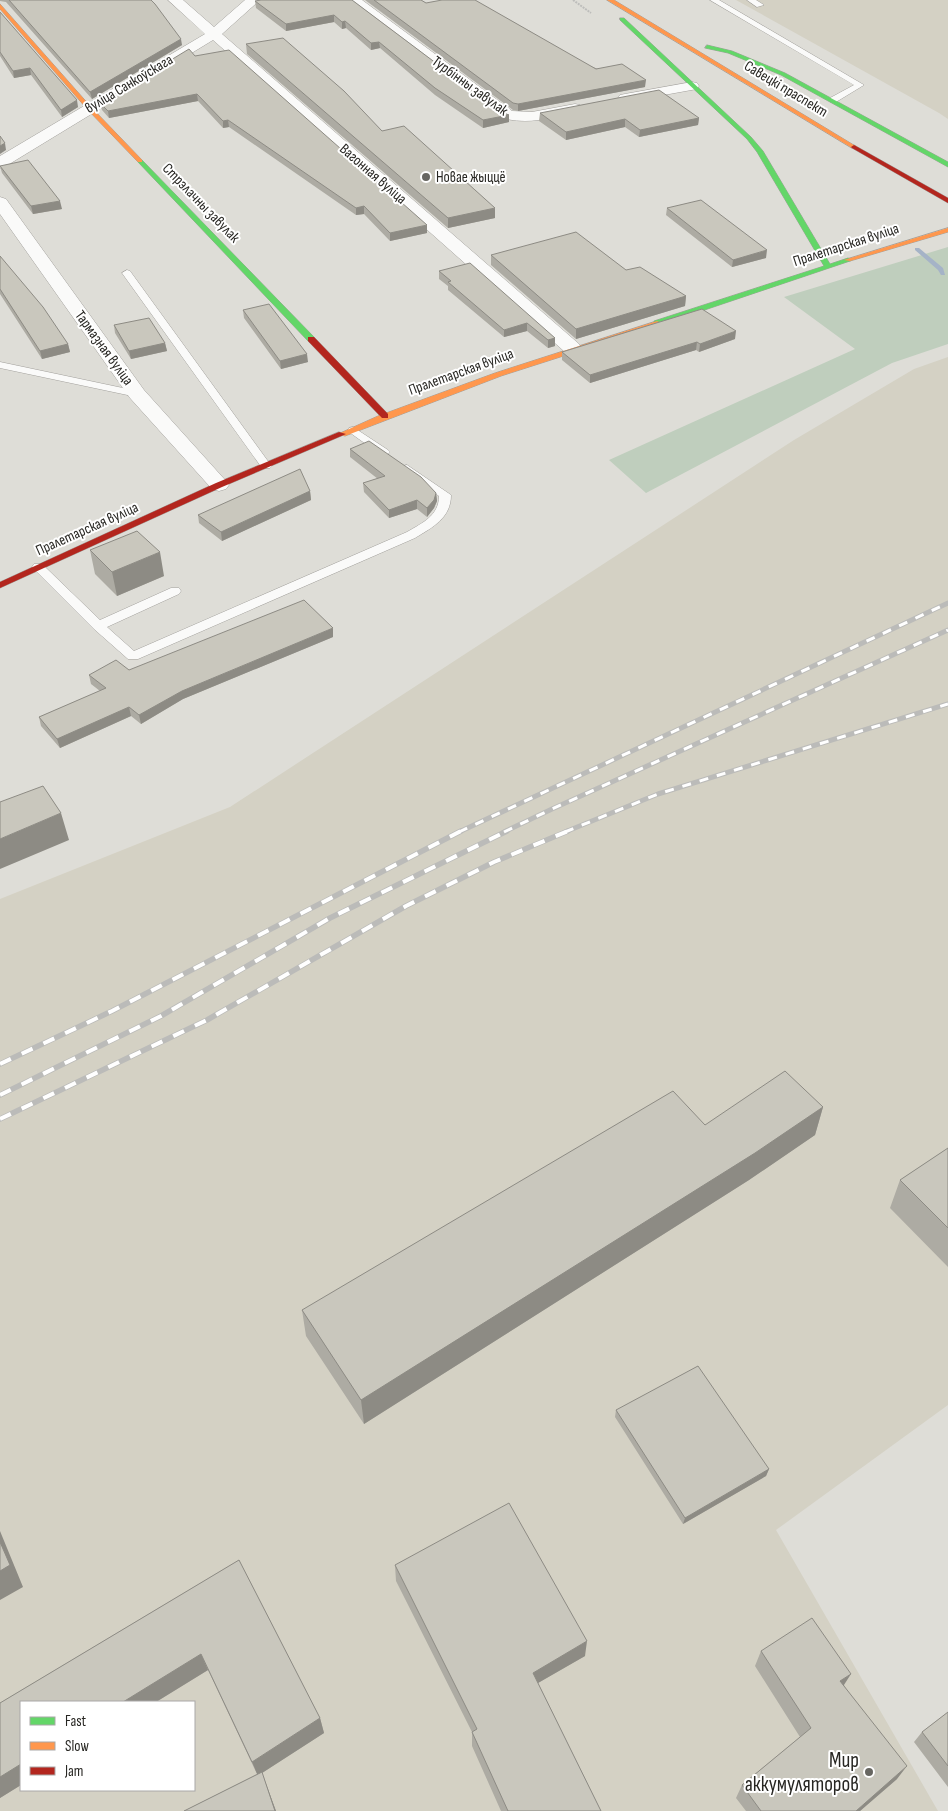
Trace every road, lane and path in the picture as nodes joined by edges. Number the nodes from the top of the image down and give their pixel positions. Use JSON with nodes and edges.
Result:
{"nodes":[{"id":1,"x":175,"y":0,"type":"edge"},
{"id":2,"x":253,"y":0,"type":"edge"},
{"id":3,"x":354,"y":0,"type":"edge"},
{"id":4,"x":603,"y":0,"type":"edge"},
{"id":5,"x":610,"y":0,"type":"edge"},
{"id":6,"x":714,"y":0,"type":"edge"},
{"id":7,"x":751,"y":0,"type":"edge"},
{"id":8,"x":760,"y":5,"type":"dead end"},
{"id":9,"x":0,"y":6,"type":"edge"},
{"id":10,"x":214,"y":34,"type":"junction"},
{"id":11,"x":679,"y":40,"type":"junction"},
{"id":12,"x":723,"y":82,"type":"dead end"},
{"id":13,"x":699,"y":84,"type":"junction"},
{"id":14,"x":754,"y":87,"type":"junction"},
{"id":15,"x":612,"y":100,"type":"edge"},
{"id":16,"x":832,"y":100,"type":"junction"},
{"id":17,"x":593,"y":104,"type":"edge"},
{"id":18,"x":89,"y":108,"type":"junction"},
{"id":19,"x":0,"y":163,"type":"edge"},
{"id":20,"x":948,"y":165,"type":"edge"},
{"id":21,"x":948,"y":201,"type":"edge"},
{"id":22,"x":0,"y":202,"type":"edge"},
{"id":23,"x":948,"y":230,"type":"edge"},
{"id":24,"x":828,"y":266,"type":"junction"},
{"id":25,"x":127,"y":273,"type":"dead end"},
{"id":26,"x":572,"y":348,"type":"junction"},
{"id":27,"x":0,"y":365,"type":"edge"},
{"id":28,"x":137,"y":394,"type":"junction"},
{"id":29,"x":385,"y":416,"type":"junction"},
{"id":30,"x":353,"y":430,"type":"junction"},
{"id":31,"x":266,"y":466,"type":"junction"},
{"id":32,"x":219,"y":485,"type":"junction"},
{"id":33,"x":38,"y":567,"type":"junction"},
{"id":34,"x":0,"y":584,"type":"edge"},
{"id":35,"x":175,"y":591,"type":"dead end"},
{"id":36,"x":98,"y":626,"type":"junction"}],
"edges":[{"from":1,"to":10,"type":"street","name":"Вагонная вуліца"},
{"from":2,"to":10,"type":"street","name":"вуліца Санкоўскага"},
{"from":3,"to":17,"type":"street","name":"Турбінны завулак"},
{"from":4,"to":13,"type":"main road"},
{"from":5,"to":11,"type":"main road","name":"Савецкі праспект"},
{"from":6,"to":16,"type":"lane"},
{"from":7,"to":8,"type":"lane"},
{"from":9,"to":18,"type":"main road","name":"Стрэлачны завулак"},
{"from":10,"to":18,"type":"street","name":"вуліца Санкоўскага"},
{"from":10,"to":26,"type":"street","name":"Вагонная вуліца"},
{"from":11,"to":14,"type":"main road","name":"Савецкі праспект"},
{"from":11,"to":16,"type":"main road"},
{"from":12,"to":14,"type":"main road"},
{"from":13,"to":15,"type":"street"},
{"from":13,"to":24,"type":"main road"},
{"from":14,"to":21,"type":"main road","name":"Савецкі праспект"},
{"from":16,"to":20,"type":"main road"},
{"from":18,"to":19,"type":"street","name":"вуліца Санкоўскага"},
{"from":18,"to":29,"type":"main road","name":"Стрэлачны завулак"},
{"from":22,"to":28,"type":"street","name":"Тармазная вуліца"},
{"from":23,"to":24,"type":"main road","name":"Пралетарская вуліца"},
{"from":24,"to":26,"type":"main road","name":"Пралетарская вуліца"},
{"from":25,"to":31,"type":"lane"},
{"from":26,"to":29,"type":"main road","name":"Пралетарская вуліца"},
{"from":27,"to":28,"type":"lane"},
{"from":28,"to":32,"type":"street","name":"Тармазная вуліца"},
{"from":29,"to":30,"type":"main road","name":"Пралетарская вуліца"},
{"from":30,"to":31,"type":"main road","name":"Пралетарская вуліца"},
{"from":30,"to":36,"type":"lane"},
{"from":31,"to":32,"type":"main road","name":"Пралетарская вуліца"},
{"from":32,"to":33,"type":"main road","name":"Пралетарская вуліца"},
{"from":33,"to":34,"type":"main road","name":"Пралетарская вуліца"},
{"from":33,"to":36,"type":"lane"},
{"from":35,"to":36,"type":"lane"}]}
